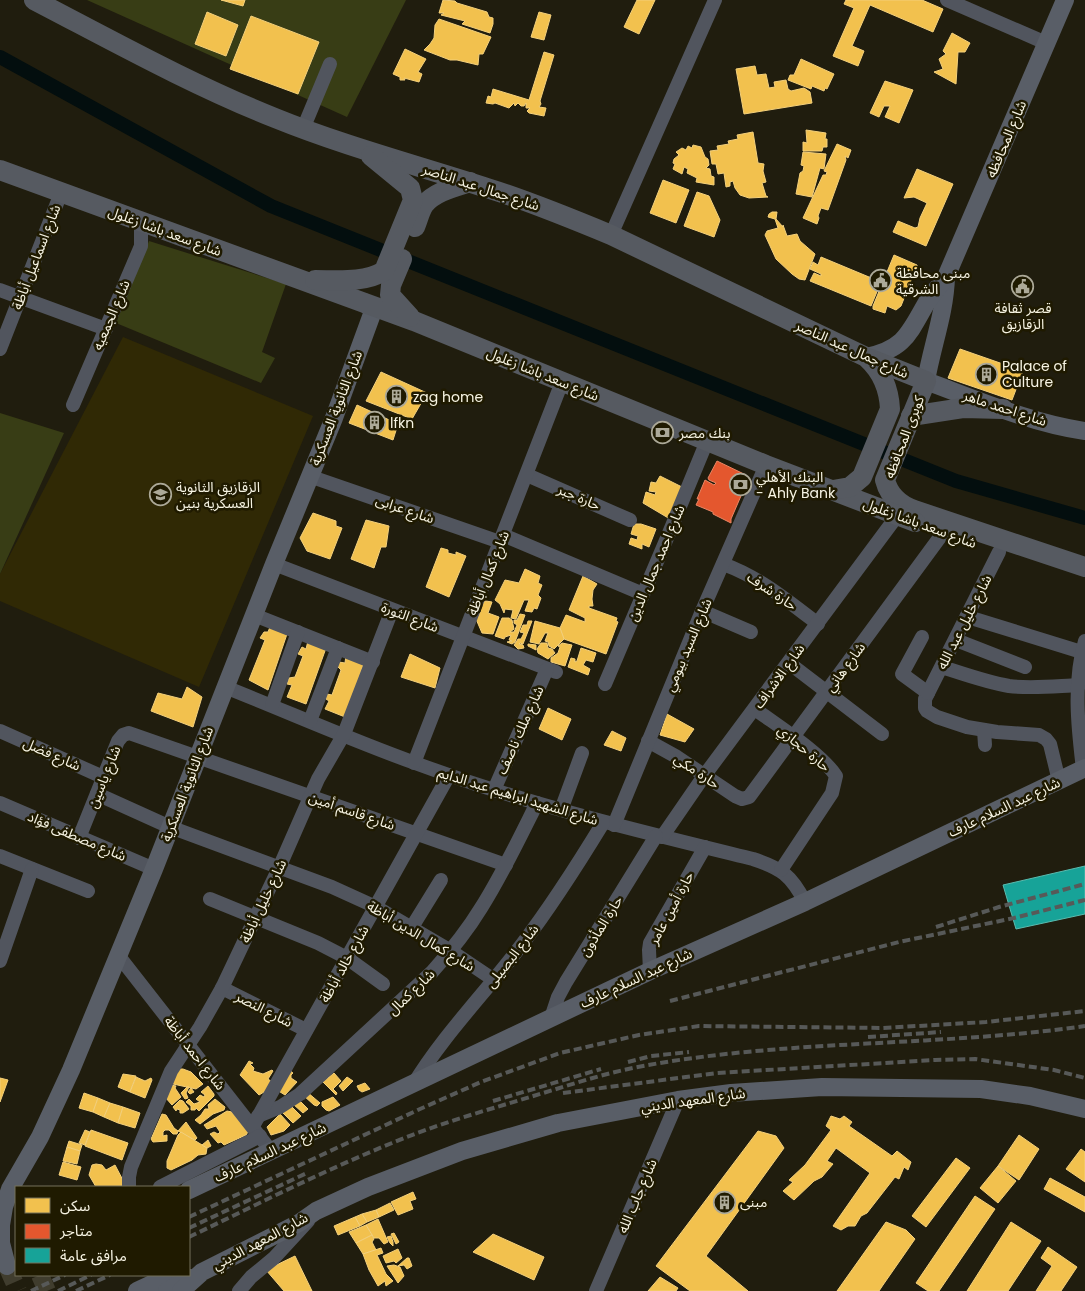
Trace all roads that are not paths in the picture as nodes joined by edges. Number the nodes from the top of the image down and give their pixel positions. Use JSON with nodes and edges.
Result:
{"nodes":[{"id":1,"x":34,"y":0,"type":"edge"},
{"id":2,"x":715,"y":0,"type":"edge"},
{"id":3,"x":947,"y":0,"type":"edge"},
{"id":4,"x":1065,"y":0,"type":"edge"},
{"id":5,"x":1046,"y":43,"type":"junction"},
{"id":6,"x":330,"y":64,"type":"dead end"},
{"id":7,"x":303,"y":129,"type":"junction"},
{"id":8,"x":361,"y":148,"type":"junction"},
{"id":9,"x":1,"y":173,"type":"edge"},
{"id":10,"x":470,"y":182,"type":"junction"},
{"id":11,"x":60,"y":193,"type":"junction"},
{"id":12,"x":419,"y":202,"type":"junction"},
{"id":13,"x":141,"y":223,"type":"junction"},
{"id":14,"x":611,"y":235,"type":"junction"},
{"id":15,"x":389,"y":276,"type":"junction"},
{"id":16,"x":946,"y":277,"type":"junction"},
{"id":17,"x":302,"y":280,"type":"junction"},
{"id":18,"x":0,"y":290,"type":"edge"},
{"id":19,"x":20,"y":298,"type":"junction"},
{"id":20,"x":364,"y":302,"type":"junction"},
{"id":21,"x":414,"y":321,"type":"junction"},
{"id":22,"x":106,"y":329,"type":"junction"},
{"id":23,"x":0,"y":349,"type":"edge"},
{"id":24,"x":866,"y":357,"type":"junction"},
{"id":25,"x":926,"y":381,"type":"junction"},
{"id":26,"x":562,"y":382,"type":"junction"},
{"id":27,"x":73,"y":405,"type":"dead end"},
{"id":28,"x":1003,"y":409,"type":"junction"},
{"id":29,"x":911,"y":418,"type":"junction"},
{"id":30,"x":1085,"y":431,"type":"edge"},
{"id":31,"x":707,"y":441,"type":"junction"},
{"id":32,"x":766,"y":465,"type":"junction"},
{"id":33,"x":527,"y":475,"type":"junction"},
{"id":34,"x":309,"y":476,"type":"junction"},
{"id":35,"x":859,"y":479,"type":"junction"},
{"id":36,"x":885,"y":482,"type":"junction"},
{"id":37,"x":833,"y":490,"type":"junction"},
{"id":38,"x":906,"y":513,"type":"junction"},
{"id":39,"x":630,"y":520,"type":"dead end"},
{"id":40,"x":943,"y":533,"type":"junction"},
{"id":41,"x":502,"y":538,"type":"junction"},
{"id":42,"x":1000,"y":552,"type":"junction"},
{"id":43,"x":274,"y":564,"type":"junction"},
{"id":44,"x":723,"y":564,"type":"junction"},
{"id":45,"x":1084,"y":570,"type":"edge"},
{"id":46,"x":643,"y":594,"type":"junction"},
{"id":47,"x":392,"y":610,"type":"junction"},
{"id":48,"x":702,"y":611,"type":"junction"},
{"id":49,"x":254,"y":615,"type":"junction"},
{"id":50,"x":968,"y":617,"type":"junction"},
{"id":51,"x":818,"y":624,"type":"junction"},
{"id":52,"x":298,"y":632,"type":"junction"},
{"id":53,"x":751,"y":632,"type":"dead end"},
{"id":54,"x":463,"y":637,"type":"junction"},
{"id":55,"x":922,"y":637,"type":"dead end"},
{"id":56,"x":956,"y":640,"type":"junction"},
{"id":57,"x":338,"y":648,"type":"junction"},
{"id":58,"x":1084,"y":649,"type":"edge"},
{"id":59,"x":373,"y":662,"type":"junction"},
{"id":60,"x":789,"y":663,"type":"junction"},
{"id":61,"x":942,"y":667,"type":"junction"},
{"id":62,"x":1025,"y":667,"type":"dead end"},
{"id":63,"x":551,"y":671,"type":"joint"},
{"id":64,"x":605,"y":684,"type":"dead end"},
{"id":65,"x":1079,"y":685,"type":"junction"},
{"id":66,"x":225,"y":686,"type":"junction"},
{"id":67,"x":827,"y":692,"type":"junction"},
{"id":68,"x":928,"y":693,"type":"junction"},
{"id":69,"x":272,"y":705,"type":"junction"},
{"id":70,"x":755,"y":709,"type":"junction"},
{"id":71,"x":310,"y":721,"type":"junction"},
{"id":72,"x":984,"y":730,"type":"junction"},
{"id":73,"x":0,"y":731,"type":"edge"},
{"id":74,"x":344,"y":734,"type":"junction"},
{"id":75,"x":882,"y":734,"type":"dead end"},
{"id":76,"x":794,"y":738,"type":"junction"},
{"id":77,"x":648,"y":741,"type":"junction"},
{"id":78,"x":985,"y":745,"type":"dead end"},
{"id":79,"x":582,"y":753,"type":"dead end"},
{"id":80,"x":198,"y":757,"type":"junction"},
{"id":81,"x":414,"y":763,"type":"junction"},
{"id":82,"x":1084,"y":769,"type":"edge"},
{"id":83,"x":450,"y":775,"type":"junction"},
{"id":84,"x":704,"y":776,"type":"junction"},
{"id":85,"x":103,"y":777,"type":"junction"},
{"id":86,"x":1059,"y":781,"type":"junction"},
{"id":87,"x":494,"y":790,"type":"junction"},
{"id":88,"x":96,"y":794,"type":"junction"},
{"id":89,"x":310,"y":796,"type":"junction"},
{"id":90,"x":745,"y":798,"type":"joint"},
{"id":91,"x":0,"y":803,"type":"edge"},
{"id":92,"x":537,"y":803,"type":"junction"},
{"id":93,"x":561,"y":810,"type":"junction"},
{"id":94,"x":608,"y":824,"type":"junction"},
{"id":95,"x":170,"y":827,"type":"junction"},
{"id":96,"x":417,"y":834,"type":"junction"},
{"id":97,"x":659,"y":836,"type":"junction"},
{"id":98,"x":80,"y":838,"type":"junction"},
{"id":99,"x":705,"y":847,"type":"junction"},
{"id":100,"x":0,"y":856,"type":"edge"},
{"id":101,"x":506,"y":865,"type":"junction"},
{"id":102,"x":280,"y":868,"type":"junction"},
{"id":103,"x":154,"y":869,"type":"junction"},
{"id":104,"x":32,"y":870,"type":"junction"},
{"id":105,"x":781,"y":870,"type":"junction"},
{"id":106,"x":441,"y":880,"type":"dead end"},
{"id":107,"x":88,"y":891,"type":"dead end"},
{"id":108,"x":210,"y":899,"type":"dead end"},
{"id":109,"x":805,"y":902,"type":"junction"},
{"id":110,"x":376,"y":906,"type":"junction"},
{"id":111,"x":256,"y":917,"type":"junction"},
{"id":112,"x":6,"y":927,"type":"edge"},
{"id":113,"x":412,"y":927,"type":"junction"},
{"id":114,"x":451,"y":951,"type":"junction"},
{"id":115,"x":118,"y":955,"type":"junction"},
{"id":116,"x":347,"y":958,"type":"junction"},
{"id":117,"x":0,"y":961,"type":"edge"},
{"id":118,"x":650,"y":971,"type":"junction"},
{"id":119,"x":494,"y":980,"type":"junction"},
{"id":120,"x":383,"y":984,"type":"dead end"},
{"id":121,"x":222,"y":988,"type":"junction"},
{"id":122,"x":551,"y":1018,"type":"junction"},
{"id":123,"x":306,"y":1030,"type":"junction"},
{"id":124,"x":188,"y":1044,"type":"junction"},
{"id":125,"x":413,"y":1085,"type":"junction"},
{"id":126,"x":678,"y":1100,"type":"junction"},
{"id":127,"x":1085,"y":1110,"type":"edge"},
{"id":128,"x":257,"y":1126,"type":"junction"},
{"id":129,"x":271,"y":1151,"type":"junction"},
{"id":130,"x":22,"y":1170,"type":"junction"},
{"id":131,"x":30,"y":1186,"type":"edge"},
{"id":132,"x":129,"y":1186,"type":"edge"},
{"id":133,"x":162,"y":1186,"type":"edge"},
{"id":134,"x":190,"y":1190,"type":"edge"},
{"id":135,"x":316,"y":1211,"type":"junction"},
{"id":136,"x":2,"y":1220,"type":"junction"},
{"id":137,"x":15,"y":1234,"type":"edge"},
{"id":138,"x":7,"y":1266,"type":"tunnel mouth"},
{"id":139,"x":195,"y":1269,"type":"edge"},
{"id":140,"x":169,"y":1276,"type":"edge"},
{"id":141,"x":186,"y":1276,"type":"edge"},
{"id":142,"x":137,"y":1291,"type":"edge"},
{"id":143,"x":166,"y":1291,"type":"edge"},
{"id":144,"x":181,"y":1291,"type":"edge"},
{"id":145,"x":240,"y":1291,"type":"edge"},
{"id":146,"x":596,"y":1291,"type":"edge"}],
"edges":[{"from":1,"to":7,"type":"highway","name":"شارع جمال عبد الناصر"},
{"from":2,"to":14,"type":"street"},
{"from":3,"to":5,"type":"street"},
{"from":4,"to":5,"type":"main road","name":"شارع المحافظه"},
{"from":5,"to":16,"type":"main road","name":"شارع المحافظه"},
{"from":6,"to":7,"type":"street"},
{"from":7,"to":8,"type":"highway","name":"شارع جمال عبد الناصر"},
{"from":8,"to":10,"type":"highway","name":"شارع جمال عبد الناصر"},
{"from":8,"to":12,"type":"highway"},
{"from":9,"to":11,"type":"highway","name":"شارع سعد باشا زغلول"},
{"from":10,"to":12,"type":"highway"},
{"from":10,"to":14,"type":"highway","name":"شارع جمال عبد الناصر"},
{"from":11,"to":13,"type":"highway","name":"شارع سعد باشا زغلول"},
{"from":11,"to":19,"type":"street","name":"شارع اسماعيل أباظة"},
{"from":12,"to":15,"type":"highway"},
{"from":13,"to":17,"type":"highway","name":"شارع سعد باشا زغلول"},
{"from":13,"to":22,"type":"street","name":"شارع الجمعيه"},
{"from":14,"to":24,"type":"highway","name":"شارع جمال عبد الناصر"},
{"from":15,"to":17,"type":"highway"},
{"from":15,"to":21,"type":"highway"},
{"from":16,"to":24,"type":"main road","name":"شارع المحافظه"},
{"from":16,"to":25,"type":"main road","name":"شارع المحافظه"},
{"from":17,"to":20,"type":"highway","name":"شارع سعد باشا زغلول"},
{"from":18,"to":19,"type":"street"},
{"from":19,"to":22,"type":"street"},
{"from":19,"to":23,"type":"street","name":"شارع اسماعيل أباظة"},
{"from":20,"to":21,"type":"highway","name":"شارع سعد باشا زغلول"},
{"from":20,"to":34,"type":"main road","name":"شارع الثانوية العسكرية"},
{"from":21,"to":26,"type":"highway","name":"شارع سعد باشا زغلول"},
{"from":22,"to":27,"type":"street","name":"شارع الجمعيه"},
{"from":24,"to":25,"type":"highway","name":"شارع جمال عبد الناصر"},
{"from":24,"to":35,"type":"highway","name":"كوبرى المحافظه"},
{"from":25,"to":28,"type":"main road","name":"شارع احمد ماهر"},
{"from":25,"to":29,"type":"highway","name":"كوبرى المحافظه"},
{"from":26,"to":31,"type":"highway","name":"شارع سعد باشا زغلول"},
{"from":26,"to":33,"type":"street","name":"شارع كمال أباظة"},
{"from":28,"to":29,"type":"highway"},
{"from":28,"to":30,"type":"main road","name":"شارع احمد ماهر"},
{"from":29,"to":36,"type":"highway","name":"كوبرى المحافظه"},
{"from":31,"to":32,"type":"highway","name":"شارع سعد باشا زغلول"},
{"from":31,"to":46,"type":"street","name":"شارع احمد جمال الدين"},
{"from":32,"to":37,"type":"highway","name":"شارع سعد باشا زغلول"},
{"from":32,"to":44,"type":"street","name":"شارع السيد بيومي"},
{"from":33,"to":39,"type":"street","name":"حارة جبر"},
{"from":33,"to":41,"type":"street","name":"شارع كمال أباظة"},
{"from":34,"to":41,"type":"street","name":"شارع عرابى"},
{"from":34,"to":43,"type":"main road","name":"شارع الثانوية العسكرية"},
{"from":35,"to":36,"type":"highway"},
{"from":35,"to":37,"type":"highway"},
{"from":36,"to":38,"type":"highway","name":"كوبرى المحافظه"},
{"from":37,"to":38,"type":"highway","name":"شارع سعد باشا زغلول"},
{"from":38,"to":40,"type":"highway","name":"شارع سعد باشا زغلول"},
{"from":38,"to":45,"type":"highway","name":"شارع سعد باشا زغلول"},
{"from":38,"to":51,"type":"street","name":"شارع الاشراف"},
{"from":40,"to":42,"type":"highway","name":"شارع سعد باشا زغلول"},
{"from":40,"to":67,"type":"street","name":"شارع هاني"},
{"from":41,"to":46,"type":"street","name":"شارع عرابى"},
{"from":41,"to":54,"type":"street","name":"شارع كمال أباظة"},
{"from":42,"to":45,"type":"highway","name":"شارع سعد باشا زغلول"},
{"from":42,"to":50,"type":"street","name":"شارع خليل عبد الله"},
{"from":43,"to":47,"type":"street","name":"شارع الثورة"},
{"from":43,"to":49,"type":"main road","name":"شارع الثانوية العسكرية"},
{"from":44,"to":48,"type":"street","name":"شارع السيد بيومي"},
{"from":44,"to":51,"type":"street","name":"حارة شرف"},
{"from":46,"to":64,"type":"street","name":"شارع احمد جمال الدين"},
{"from":47,"to":54,"type":"street","name":"شارع الثورة"},
{"from":47,"to":59,"type":"street","name":"شارع خليل أباظة"},
{"from":48,"to":53,"type":"street"},
{"from":48,"to":77,"type":"street","name":"شارع السيد بيومي"},
{"from":49,"to":52,"type":"street"},
{"from":49,"to":66,"type":"main road","name":"شارع الثانوية العسكرية"},
{"from":50,"to":56,"type":"street","name":"شارع خليل عبد الله"},
{"from":50,"to":58,"type":"street"},
{"from":51,"to":60,"type":"street","name":"شارع الاشراف"},
{"from":52,"to":57,"type":"street"},
{"from":52,"to":69,"type":"street"},
{"from":54,"to":63,"type":"street","name":"شارع الثورة"},
{"from":54,"to":81,"type":"street","name":"شارع كمال أباظة"},
{"from":55,"to":68,"type":"street"},
{"from":56,"to":61,"type":"street","name":"شارع خليل عبد الله"},
{"from":56,"to":62,"type":"street"},
{"from":57,"to":59,"type":"street"},
{"from":57,"to":71,"type":"street"},
{"from":58,"to":65,"type":"street"},
{"from":59,"to":74,"type":"street","name":"شارع خليل أباظة"},
{"from":60,"to":67,"type":"street"},
{"from":60,"to":70,"type":"street","name":"شارع الاشراف"},
{"from":61,"to":65,"type":"street"},
{"from":61,"to":68,"type":"street","name":"شارع خليل عبد الله"},
{"from":63,"to":87,"type":"street","name":"شارع ملك ناصف"},
{"from":65,"to":82,"type":"street"},
{"from":66,"to":69,"type":"street","name":"شارع الشهيد ابراهيم عبد الدايم"},
{"from":66,"to":80,"type":"main road","name":"شارع الثانوية العسكرية"},
{"from":67,"to":75,"type":"street"},
{"from":67,"to":76,"type":"street","name":"شارع هاني"},
{"from":68,"to":72,"type":"street"},
{"from":69,"to":71,"type":"street","name":"شارع الشهيد ابراهيم عبد الدايم"},
{"from":70,"to":76,"type":"street","name":"حارة حجازي"},
{"from":70,"to":84,"type":"street","name":"شارع الاشراف"},
{"from":71,"to":74,"type":"street","name":"شارع الشهيد ابراهيم عبد الدايم"},
{"from":72,"to":78,"type":"street"},
{"from":72,"to":86,"type":"street"},
{"from":73,"to":85,"type":"street","name":"شارع فضل"},
{"from":74,"to":81,"type":"street","name":"شارع الشهيد ابراهيم عبد الدايم"},
{"from":74,"to":89,"type":"street","name":"شارع خليل أباظة"},
{"from":76,"to":90,"type":"street","name":"شارع هاني"},
{"from":76,"to":105,"type":"street","name":"حارة حجازي"},
{"from":77,"to":84,"type":"street","name":"حارة مكي"},
{"from":77,"to":94,"type":"street","name":"شارع السيد بيومي"},
{"from":79,"to":93,"type":"street"},
{"from":80,"to":85,"type":"street","name":"شارع ياسين"},
{"from":80,"to":89,"type":"street","name":"شارع قاسم أمين"},
{"from":80,"to":95,"type":"main road","name":"شارع الثانوية العسكرية"},
{"from":81,"to":83,"type":"street","name":"شارع الشهيد ابراهيم عبد الدايم"},
{"from":82,"to":86,"type":"main road","name":"شارع عبد السلام عارف"},
{"from":83,"to":87,"type":"street","name":"شارع الشهيد ابراهيم عبد الدايم"},
{"from":83,"to":96,"type":"street","name":"شارع خالد أباظة"},
{"from":84,"to":90,"type":"street","name":"حارة مكي"},
{"from":84,"to":97,"type":"street","name":"شارع الاشراف"},
{"from":85,"to":88,"type":"street","name":"شارع ياسين"},
{"from":86,"to":109,"type":"main road","name":"شارع عبد السلام عارف"},
{"from":87,"to":92,"type":"street","name":"شارع الشهيد ابراهيم عبد الدايم"},
{"from":88,"to":95,"type":"street","name":"شارع كمال الدين أباظة"},
{"from":88,"to":98,"type":"street","name":"شارع ياسين"},
{"from":89,"to":96,"type":"street","name":"شارع قاسم أمين"},
{"from":89,"to":102,"type":"street","name":"شارع خليل أباظة"},
{"from":91,"to":98,"type":"street","name":"شارع مصطفى فؤاد"},
{"from":92,"to":93,"type":"street","name":"شارع الشهيد ابراهيم عبد الدايم"},
{"from":92,"to":101,"type":"street","name":"شارع كمال"},
{"from":93,"to":94,"type":"street","name":"شارع الشهيد ابراهيم عبد الدايم"},
{"from":94,"to":97,"type":"street","name":"شارع الشهيد ابراهيم عبد الدايم"},
{"from":94,"to":119,"type":"street","name":"شارع البصيلى"},
{"from":95,"to":102,"type":"street","name":"شارع كمال الدين أباظة"},
{"from":95,"to":103,"type":"main road","name":"شارع الثانوية العسكرية"},
{"from":96,"to":101,"type":"street","name":"شارع قاسم أمين"},
{"from":96,"to":110,"type":"street","name":"شارع خالد أباظة"},
{"from":97,"to":99,"type":"street","name":"شارع الشهيد ابراهيم عبد الدايم"},
{"from":97,"to":122,"type":"street","name":"حارة المأذون"},
{"from":98,"to":103,"type":"street","name":"شارع مصطفى فؤاد"},
{"from":99,"to":105,"type":"street","name":"شارع الشهيد ابراهيم عبد الدايم"},
{"from":99,"to":118,"type":"street","name":"حارة أمين عامر"},
{"from":100,"to":104,"type":"street"},
{"from":101,"to":114,"type":"street","name":"شارع كمال"},
{"from":102,"to":110,"type":"street","name":"شارع كمال الدين أباظة"},
{"from":102,"to":111,"type":"street","name":"شارع خليل أباظة"},
{"from":103,"to":115,"type":"main road","name":"شارع الثانوية العسكرية"},
{"from":104,"to":107,"type":"street"},
{"from":104,"to":112,"type":"street"},
{"from":105,"to":109,"type":"street","name":"شارع الشهيد ابراهيم عبد الدايم"},
{"from":106,"to":113,"type":"street"},
{"from":108,"to":111,"type":"street"},
{"from":109,"to":118,"type":"main road","name":"شارع عبد السلام عارف"},
{"from":110,"to":113,"type":"street","name":"شارع كمال الدين أباظة"},
{"from":110,"to":116,"type":"street","name":"شارع خالد أباظة"},
{"from":111,"to":116,"type":"street"},
{"from":111,"to":121,"type":"street","name":"شارع خليل أباظة"},
{"from":112,"to":117,"type":"street"},
{"from":113,"to":114,"type":"street","name":"شارع كمال الدين أباظة"},
{"from":114,"to":119,"type":"street","name":"شارع كمال الدين أباظة"},
{"from":114,"to":128,"type":"street","name":"شارع كمال"},
{"from":115,"to":124,"type":"street","name":"شارع احمد أباظة"},
{"from":115,"to":130,"type":"main road","name":"شارع الثانوية العسكرية"},
{"from":116,"to":120,"type":"street"},
{"from":116,"to":123,"type":"street","name":"شارع خالد أباظة"},
{"from":118,"to":122,"type":"main road","name":"شارع عبد السلام عارف"},
{"from":119,"to":125,"type":"street","name":"شارع البصيلى"},
{"from":121,"to":123,"type":"street","name":"شارع النصر"},
{"from":121,"to":124,"type":"street","name":"شارع خليل أباظة"},
{"from":122,"to":125,"type":"main road","name":"شارع عبد السلام عارف"},
{"from":123,"to":128,"type":"street","name":"شارع خالد أباظة"},
{"from":124,"to":128,"type":"street","name":"شارع احمد أباظة"},
{"from":124,"to":132,"type":"street","name":"شارع خليل أباظة"},
{"from":125,"to":129,"type":"main road","name":"شارع عبد السلام عارف"},
{"from":126,"to":127,"type":"main road","name":"شارع المعهد الديني"},
{"from":126,"to":135,"type":"main road","name":"شارع المعهد الديني"},
{"from":126,"to":146,"type":"street","name":"شارع جاب الله"},
{"from":128,"to":129,"type":"street","name":"شارع احمد أباظة"},
{"from":128,"to":133,"type":"street","name":"شارع عبد السلام عارف"},
{"from":129,"to":134,"type":"main road","name":"شارع عبد السلام عارف"},
{"from":130,"to":131,"type":"main road"},
{"from":130,"to":136,"type":"main road","name":"شارع الثانوية العسكرية"},
{"from":135,"to":139,"type":"main road","name":"شارع المعهد الديني"},
{"from":135,"to":145,"type":"street"},
{"from":136,"to":137,"type":"main road"},
{"from":136,"to":138,"type":"main road","name":"شارع الثانوية العسكرية"},
{"from":139,"to":144,"type":"main road","name":"شارع المعهد الديني"},
{"from":140,"to":142,"type":"main road"},
{"from":141,"to":143,"type":"main road"}]}
